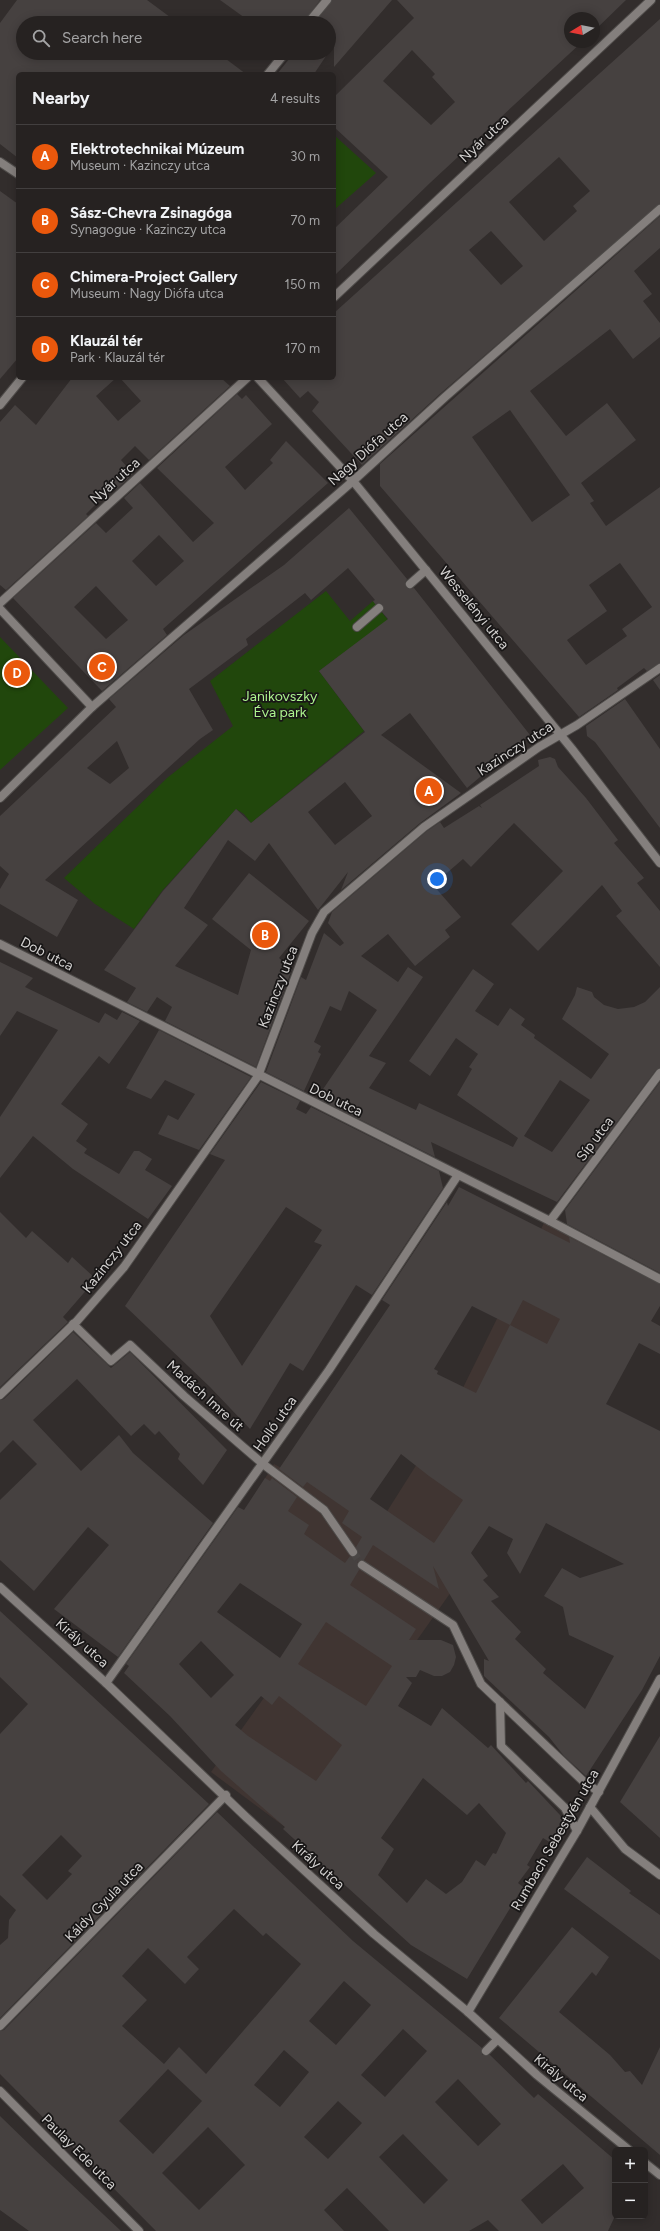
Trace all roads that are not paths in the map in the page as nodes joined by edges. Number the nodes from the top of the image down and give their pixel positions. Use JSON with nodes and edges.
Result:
{"nodes":[{"id":1,"x":326,"y":0,"type":"edge"},
{"id":2,"x":651,"y":0,"type":"edge"},
{"id":3,"x":313,"y":16,"type":"edge"},
{"id":4,"x":279,"y":60,"type":"edge"},
{"id":5,"x":270,"y":72,"type":"edge"},
{"id":6,"x":0,"y":162,"type":"edge"},
{"id":7,"x":16,"y":173,"type":"edge"},
{"id":8,"x":660,"y":209,"type":"edge"},
{"id":9,"x":336,"y":295,"type":"edge"},
{"id":10,"x":20,"y":380,"type":"edge"},
{"id":11,"x":245,"y":380,"type":"edge"},
{"id":12,"x":260,"y":380,"type":"edge"},
{"id":13,"x":0,"y":405,"type":"edge"},
{"id":14,"x":353,"y":481,"type":"junction"},
{"id":15,"x":426,"y":570,"type":"junction"},
{"id":16,"x":410,"y":584,"type":"dead end"},
{"id":17,"x":0,"y":603,"type":"edge"},
{"id":18,"x":379,"y":608,"type":"dead end"},
{"id":19,"x":0,"y":609,"type":"edge"},
{"id":20,"x":357,"y":627,"type":"dead end"},
{"id":21,"x":660,"y":668,"type":"edge"},
{"id":22,"x":92,"y":707,"type":"junction"},
{"id":23,"x":560,"y":735,"type":"junction"},
{"id":24,"x":0,"y":798,"type":"edge"},
{"id":25,"x":660,"y":863,"type":"edge"},
{"id":26,"x":0,"y":944,"type":"edge"},
{"id":27,"x":660,"y":1074,"type":"edge"},
{"id":28,"x":258,"y":1076,"type":"junction"},
{"id":29,"x":458,"y":1174,"type":"junction"},
{"id":30,"x":550,"y":1221,"type":"junction"},
{"id":31,"x":660,"y":1279,"type":"edge"},
{"id":32,"x":73,"y":1324,"type":"junction"},
{"id":33,"x":0,"y":1395,"type":"edge"},
{"id":34,"x":263,"y":1464,"type":"junction"},
{"id":35,"x":353,"y":1552,"type":"tunnel mouth"},
{"id":36,"x":362,"y":1565,"type":"tunnel mouth"},
{"id":37,"x":0,"y":1587,"type":"edge"},
{"id":38,"x":660,"y":1679,"type":"edge"},
{"id":39,"x":106,"y":1683,"type":"junction"},
{"id":40,"x":500,"y":1702,"type":"junction"},
{"id":41,"x":599,"y":1792,"type":"junction"},
{"id":42,"x":226,"y":1795,"type":"junction"},
{"id":43,"x":590,"y":1807,"type":"junction"},
{"id":44,"x":577,"y":1831,"type":"junction"},
{"id":45,"x":660,"y":1875,"type":"edge"},
{"id":46,"x":468,"y":2012,"type":"junction"},
{"id":47,"x":0,"y":2026,"type":"edge"},
{"id":48,"x":497,"y":2040,"type":"junction"},
{"id":49,"x":486,"y":2051,"type":"dead end"},
{"id":50,"x":0,"y":2091,"type":"edge"},
{"id":51,"x":625,"y":2147,"type":"edge"},
{"id":52,"x":648,"y":2165,"type":"edge"},
{"id":53,"x":660,"y":2175,"type":"edge"},
{"id":54,"x":139,"y":2231,"type":"edge"}],
"edges":[{"from":1,"to":3,"type":"street"},
{"from":2,"to":9,"type":"street","name":"Nyár utca"},
{"from":4,"to":5,"type":"street"},
{"from":6,"to":7,"type":"street"},
{"from":8,"to":14,"type":"street","name":"Nagy Diófa utca"},
{"from":10,"to":13,"type":"street"},
{"from":11,"to":17,"type":"street","name":"Nyár utca"},
{"from":12,"to":14,"type":"street","name":"Wesselényi utca"},
{"from":14,"to":15,"type":"street","name":"Wesselényi utca"},
{"from":14,"to":22,"type":"street","name":"Nagy Diófa utca"},
{"from":15,"to":16,"type":"street"},
{"from":15,"to":23,"type":"street","name":"Wesselényi utca"},
{"from":18,"to":20,"type":"street"},
{"from":19,"to":22,"type":"street"},
{"from":21,"to":23,"type":"street","name":"Kazinczy utca"},
{"from":22,"to":24,"type":"street","name":"Nagy Diófa utca"},
{"from":23,"to":25,"type":"street","name":"Wesselényi utca"},
{"from":23,"to":28,"type":"street","name":"Kazinczy utca"},
{"from":26,"to":28,"type":"street","name":"Dob utca"},
{"from":27,"to":30,"type":"street","name":"Síp utca"},
{"from":28,"to":29,"type":"street","name":"Dob utca"},
{"from":28,"to":32,"type":"street","name":"Kazinczy utca"},
{"from":29,"to":30,"type":"street","name":"Dob utca"},
{"from":29,"to":34,"type":"street","name":"Holló utca"},
{"from":30,"to":31,"type":"street","name":"Dob utca"},
{"from":32,"to":33,"type":"street","name":"Kazinczy utca"},
{"from":32,"to":34,"type":"street","name":"Madách Imre út"},
{"from":34,"to":35,"type":"street","name":"Madách Imre út"},
{"from":34,"to":39,"type":"street","name":"Holló utca"},
{"from":36,"to":40,"type":"street"},
{"from":37,"to":39,"type":"street","name":"Király utca"},
{"from":38,"to":41,"type":"street","name":"Rumbach Sebestyén utca"},
{"from":39,"to":42,"type":"street","name":"Király utca"},
{"from":40,"to":41,"type":"street"},
{"from":40,"to":44,"type":"street"},
{"from":41,"to":43,"type":"street","name":"Rumbach Sebestyén utca"},
{"from":42,"to":46,"type":"street","name":"Király utca"},
{"from":42,"to":47,"type":"street","name":"Káldy Gyula utca"},
{"from":43,"to":44,"type":"street","name":"Rumbach Sebestyén utca"},
{"from":43,"to":45,"type":"street"},
{"from":44,"to":46,"type":"street","name":"Rumbach Sebestyén utca"},
{"from":46,"to":48,"type":"street","name":"Király utca"},
{"from":48,"to":49,"type":"street"},
{"from":48,"to":51,"type":"street","name":"Király utca"},
{"from":50,"to":54,"type":"street","name":"Paulay Ede utca"},
{"from":52,"to":53,"type":"street"}]}
